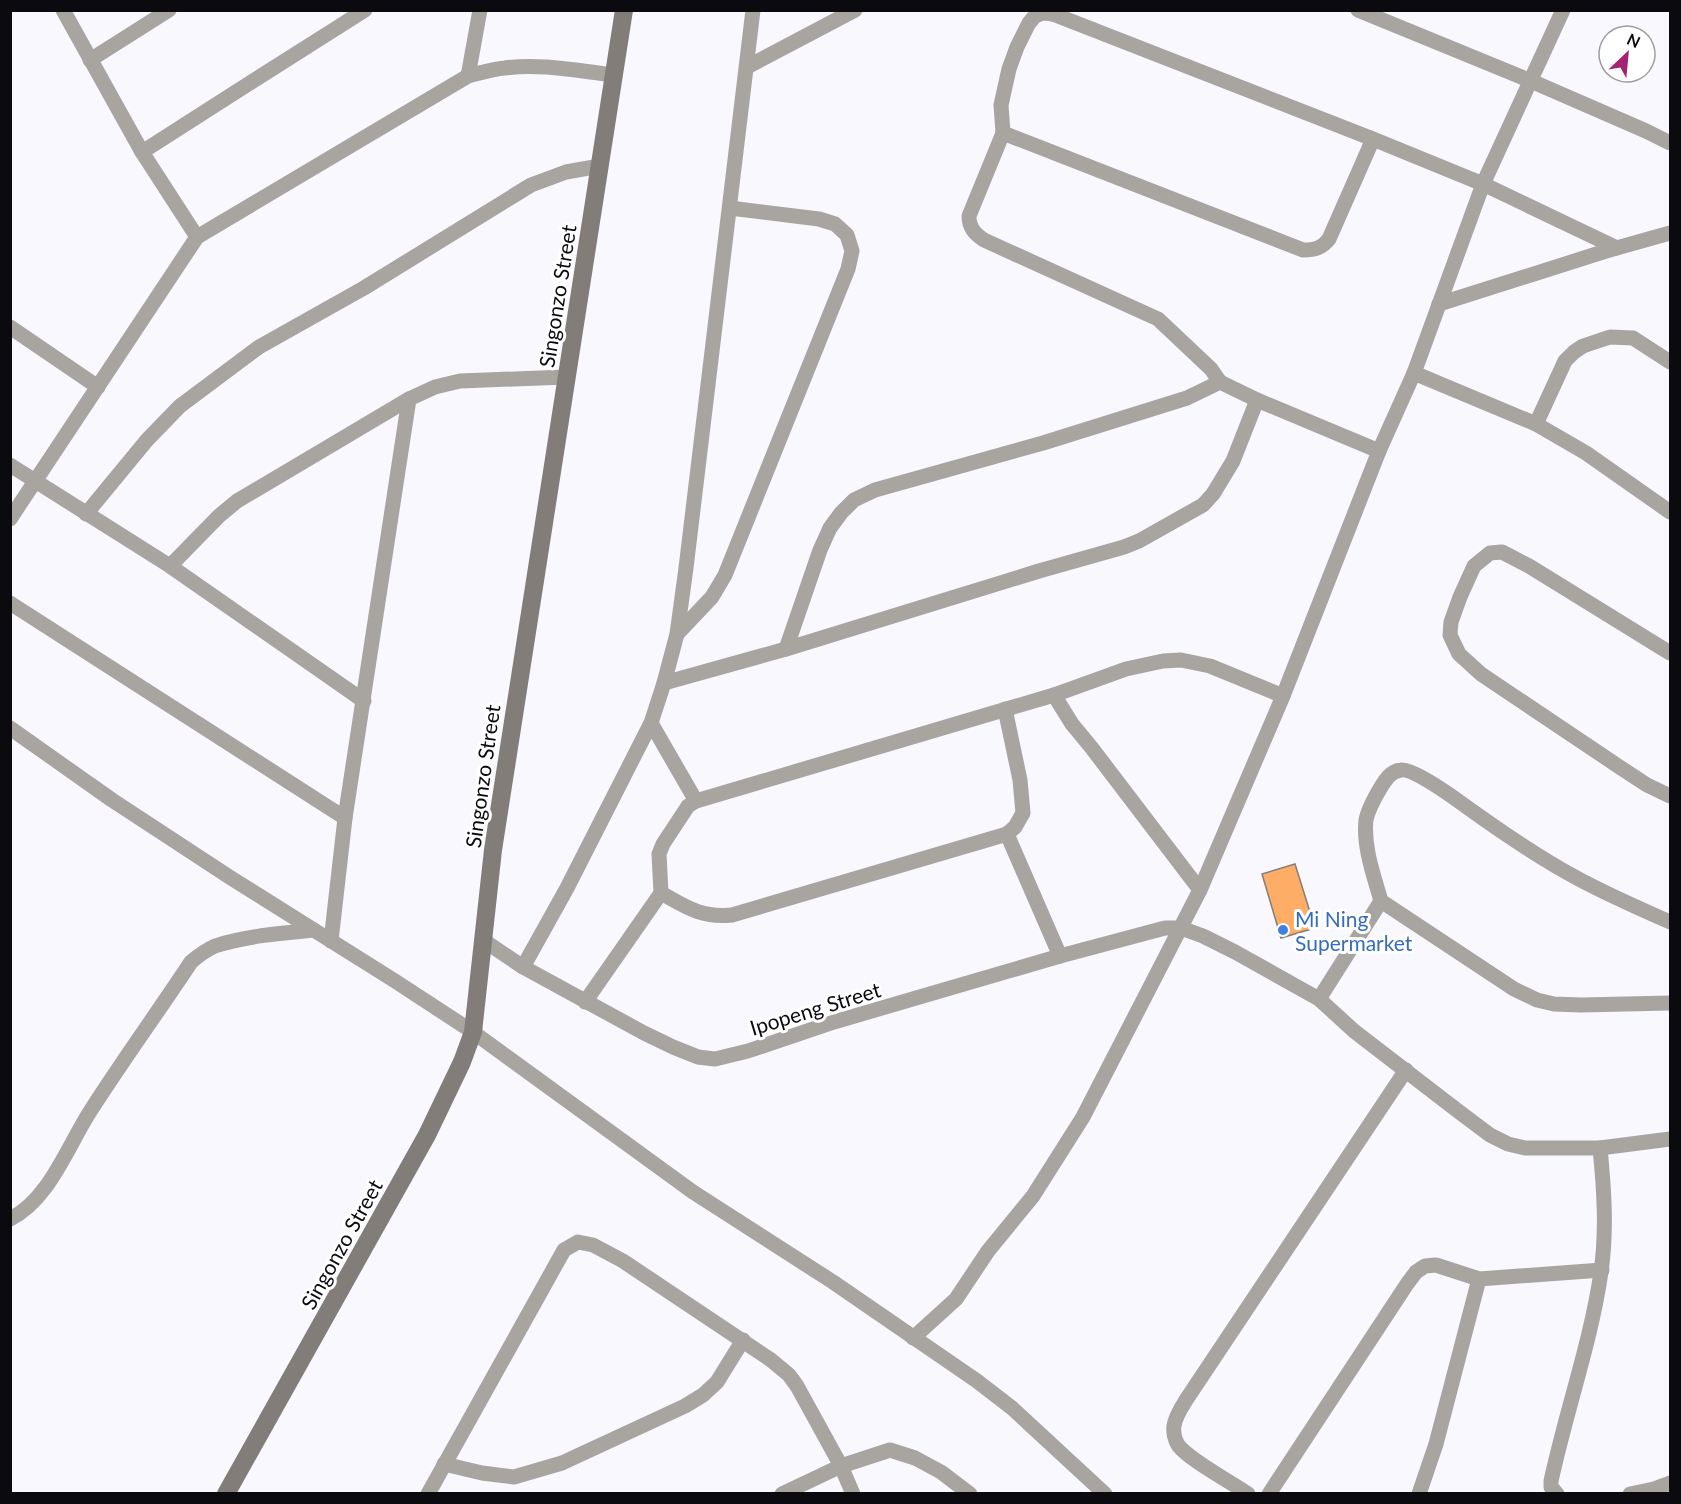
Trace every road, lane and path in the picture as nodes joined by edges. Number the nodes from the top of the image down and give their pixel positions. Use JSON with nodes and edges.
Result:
{"nodes":[{"id":1,"x":63,"y":10,"type":"edge"},
{"id":2,"x":169,"y":10,"type":"edge"},
{"id":3,"x":365,"y":10,"type":"edge"},
{"id":4,"x":480,"y":10,"type":"edge"},
{"id":5,"x":624,"y":10,"type":"edge"},
{"id":6,"x":753,"y":10,"type":"edge"},
{"id":7,"x":855,"y":10,"type":"edge"},
{"id":8,"x":1358,"y":10,"type":"edge"},
{"id":9,"x":1563,"y":10,"type":"edge"},
{"id":10,"x":1054,"y":12,"type":"edge"},
{"id":11,"x":90,"y":60,"type":"junction"},
{"id":12,"x":747,"y":67,"type":"junction"},
{"id":13,"x":614,"y":75,"type":"junction"},
{"id":14,"x":468,"y":76,"type":"junction"},
{"id":15,"x":1531,"y":81,"type":"junction"},
{"id":16,"x":1004,"y":133,"type":"junction"},
{"id":17,"x":1373,"y":139,"type":"junction"},
{"id":18,"x":1671,"y":143,"type":"edge"},
{"id":19,"x":142,"y":152,"type":"junction"},
{"id":20,"x":600,"y":166,"type":"junction"},
{"id":21,"x":1483,"y":184,"type":"junction"},
{"id":22,"x":730,"y":208,"type":"junction"},
{"id":23,"x":1671,"y":233,"type":"edge"},
{"id":24,"x":197,"y":237,"type":"junction"},
{"id":25,"x":1617,"y":248,"type":"junction"},
{"id":26,"x":1439,"y":304,"type":"junction"},
{"id":27,"x":10,"y":327,"type":"edge"},
{"id":28,"x":1671,"y":362,"type":"edge"},
{"id":29,"x":1414,"y":373,"type":"junction"},
{"id":30,"x":566,"y":376,"type":"junction"},
{"id":31,"x":1220,"y":382,"type":"junction"},
{"id":32,"x":98,"y":387,"type":"junction"},
{"id":33,"x":409,"y":399,"type":"junction"},
{"id":34,"x":1257,"y":400,"type":"junction"},
{"id":35,"x":1536,"y":424,"type":"junction"},
{"id":36,"x":1379,"y":451,"type":"junction"},
{"id":37,"x":10,"y":465,"type":"edge"},
{"id":38,"x":36,"y":482,"type":"junction"},
{"id":39,"x":1671,"y":512,"type":"edge"},
{"id":40,"x":86,"y":514,"type":"junction"},
{"id":41,"x":10,"y":519,"type":"edge"},
{"id":42,"x":170,"y":566,"type":"junction"},
{"id":43,"x":10,"y":603,"type":"edge"},
{"id":44,"x":677,"y":634,"type":"junction"},
{"id":45,"x":786,"y":649,"type":"junction"},
{"id":46,"x":1671,"y":653,"type":"edge"},
{"id":47,"x":664,"y":683,"type":"junction"},
{"id":48,"x":1054,"y":695,"type":"junction"},
{"id":49,"x":1283,"y":696,"type":"junction"},
{"id":50,"x":364,"y":701,"type":"junction"},
{"id":51,"x":1005,"y":710,"type":"junction"},
{"id":52,"x":651,"y":723,"type":"junction"},
{"id":53,"x":10,"y":728,"type":"edge"},
{"id":54,"x":1671,"y":796,"type":"edge"},
{"id":55,"x":696,"y":801,"type":"junction"},
{"id":56,"x":345,"y":818,"type":"junction"},
{"id":57,"x":1006,"y":834,"type":"junction"},
{"id":58,"x":1200,"y":890,"type":"junction"},
{"id":59,"x":661,"y":892,"type":"junction"},
{"id":60,"x":1381,"y":901,"type":"junction"},
{"id":61,"x":1671,"y":922,"type":"edge"},
{"id":62,"x":1180,"y":928,"type":"junction"},
{"id":63,"x":314,"y":930,"type":"junction"},
{"id":64,"x":483,"y":940,"type":"junction"},
{"id":65,"x":331,"y":941,"type":"junction"},
{"id":66,"x":1060,"y":956,"type":"junction"},
{"id":67,"x":523,"y":967,"type":"junction"},
{"id":68,"x":1320,"y":999,"type":"junction"},
{"id":69,"x":585,"y":1002,"type":"junction"},
{"id":70,"x":1671,"y":1003,"type":"edge"},
{"id":71,"x":472,"y":1032,"type":"junction"},
{"id":72,"x":1406,"y":1070,"type":"junction"},
{"id":73,"x":1671,"y":1139,"type":"edge"},
{"id":74,"x":1600,"y":1148,"type":"junction"},
{"id":75,"x":10,"y":1219,"type":"edge"},
{"id":76,"x":1602,"y":1270,"type":"junction"},
{"id":77,"x":1479,"y":1280,"type":"junction"},
{"id":78,"x":913,"y":1338,"type":"junction"},
{"id":79,"x":743,"y":1340,"type":"junction"},
{"id":80,"x":444,"y":1464,"type":"junction"},
{"id":81,"x":841,"y":1466,"type":"junction"},
{"id":82,"x":1671,"y":1483,"type":"edge"},
{"id":83,"x":226,"y":1494,"type":"edge"},
{"id":84,"x":428,"y":1494,"type":"edge"},
{"id":85,"x":782,"y":1494,"type":"edge"},
{"id":86,"x":853,"y":1494,"type":"edge"},
{"id":87,"x":970,"y":1494,"type":"edge"},
{"id":88,"x":1105,"y":1494,"type":"edge"},
{"id":89,"x":1248,"y":1494,"type":"edge"},
{"id":90,"x":1269,"y":1494,"type":"edge"},
{"id":91,"x":1419,"y":1494,"type":"edge"},
{"id":92,"x":1557,"y":1494,"type":"edge"},
{"id":93,"x":1630,"y":1494,"type":"edge"}],
"edges":[{"from":1,"to":11,"type":"street"},
{"from":2,"to":11,"type":"street"},
{"from":3,"to":19,"type":"street"},
{"from":4,"to":14,"type":"street"},
{"from":5,"to":13,"type":"street","name":"Singonzo Street"},
{"from":6,"to":12,"type":"street"},
{"from":7,"to":12,"type":"street"},
{"from":8,"to":15,"type":"street"},
{"from":9,"to":15,"type":"street"},
{"from":10,"to":16,"type":"street"},
{"from":10,"to":17,"type":"street"},
{"from":11,"to":19,"type":"street"},
{"from":12,"to":22,"type":"street"},
{"from":13,"to":14,"type":"street"},
{"from":13,"to":20,"type":"street","name":"Singonzo Street"},
{"from":14,"to":24,"type":"street"},
{"from":15,"to":18,"type":"street"},
{"from":15,"to":21,"type":"street"},
{"from":16,"to":17,"type":"street"},
{"from":16,"to":31,"type":"street"},
{"from":17,"to":21,"type":"street"},
{"from":19,"to":24,"type":"street"},
{"from":20,"to":30,"type":"street","name":"Singonzo Street"},
{"from":20,"to":40,"type":"street"},
{"from":21,"to":25,"type":"street"},
{"from":21,"to":26,"type":"street"},
{"from":22,"to":44,"type":"street"},
{"from":22,"to":44,"type":"street"},
{"from":23,"to":25,"type":"street"},
{"from":24,"to":32,"type":"street"},
{"from":25,"to":26,"type":"street"},
{"from":26,"to":29,"type":"street"},
{"from":27,"to":32,"type":"street"},
{"from":28,"to":35,"type":"street"},
{"from":29,"to":35,"type":"street"},
{"from":29,"to":36,"type":"street"},
{"from":30,"to":33,"type":"street"},
{"from":30,"to":64,"type":"street","name":"Singonzo Street"},
{"from":31,"to":34,"type":"street"},
{"from":31,"to":45,"type":"street"},
{"from":32,"to":38,"type":"street"},
{"from":33,"to":42,"type":"street"},
{"from":33,"to":50,"type":"street"},
{"from":34,"to":36,"type":"street"},
{"from":34,"to":45,"type":"street"},
{"from":35,"to":39,"type":"street"},
{"from":36,"to":49,"type":"street"},
{"from":37,"to":38,"type":"street"},
{"from":38,"to":40,"type":"street"},
{"from":38,"to":41,"type":"street"},
{"from":40,"to":42,"type":"street"},
{"from":42,"to":50,"type":"street"},
{"from":43,"to":56,"type":"street"},
{"from":44,"to":47,"type":"street"},
{"from":45,"to":47,"type":"street"},
{"from":46,"to":54,"type":"street"},
{"from":47,"to":52,"type":"street"},
{"from":48,"to":49,"type":"street"},
{"from":48,"to":51,"type":"street"},
{"from":48,"to":58,"type":"street"},
{"from":49,"to":58,"type":"street"},
{"from":50,"to":56,"type":"street"},
{"from":51,"to":55,"type":"street"},
{"from":51,"to":57,"type":"street"},
{"from":52,"to":55,"type":"street"},
{"from":52,"to":67,"type":"street"},
{"from":53,"to":63,"type":"street"},
{"from":55,"to":59,"type":"street"},
{"from":56,"to":65,"type":"street"},
{"from":57,"to":59,"type":"street"},
{"from":57,"to":66,"type":"street"},
{"from":58,"to":62,"type":"street"},
{"from":59,"to":69,"type":"street"},
{"from":60,"to":61,"type":"street"},
{"from":60,"to":68,"type":"street"},
{"from":60,"to":70,"type":"street"},
{"from":62,"to":66,"type":"street","name":"Ipopeng Street"},
{"from":62,"to":68,"type":"street"},
{"from":62,"to":78,"type":"street"},
{"from":63,"to":65,"type":"street"},
{"from":63,"to":75,"type":"street"},
{"from":64,"to":67,"type":"street","name":"Ipopeng Street"},
{"from":64,"to":71,"type":"street","name":"Singonzo Street"},
{"from":65,"to":71,"type":"street"},
{"from":66,"to":69,"type":"street","name":"Ipopeng Street"},
{"from":67,"to":69,"type":"street","name":"Ipopeng Street"},
{"from":68,"to":72,"type":"street"},
{"from":71,"to":78,"type":"street"},
{"from":71,"to":83,"type":"street","name":"Singonzo Street"},
{"from":72,"to":74,"type":"street"},
{"from":72,"to":89,"type":"street"},
{"from":73,"to":74,"type":"street"},
{"from":74,"to":76,"type":"street"},
{"from":76,"to":77,"type":"street"},
{"from":76,"to":92,"type":"street"},
{"from":77,"to":90,"type":"street"},
{"from":77,"to":91,"type":"street"},
{"from":78,"to":88,"type":"street"},
{"from":79,"to":80,"type":"street"},
{"from":79,"to":80,"type":"street"},
{"from":79,"to":81,"type":"street"},
{"from":80,"to":84,"type":"street"},
{"from":81,"to":85,"type":"street"},
{"from":81,"to":86,"type":"street"},
{"from":81,"to":87,"type":"street"},
{"from":82,"to":93,"type":"street"}]}
